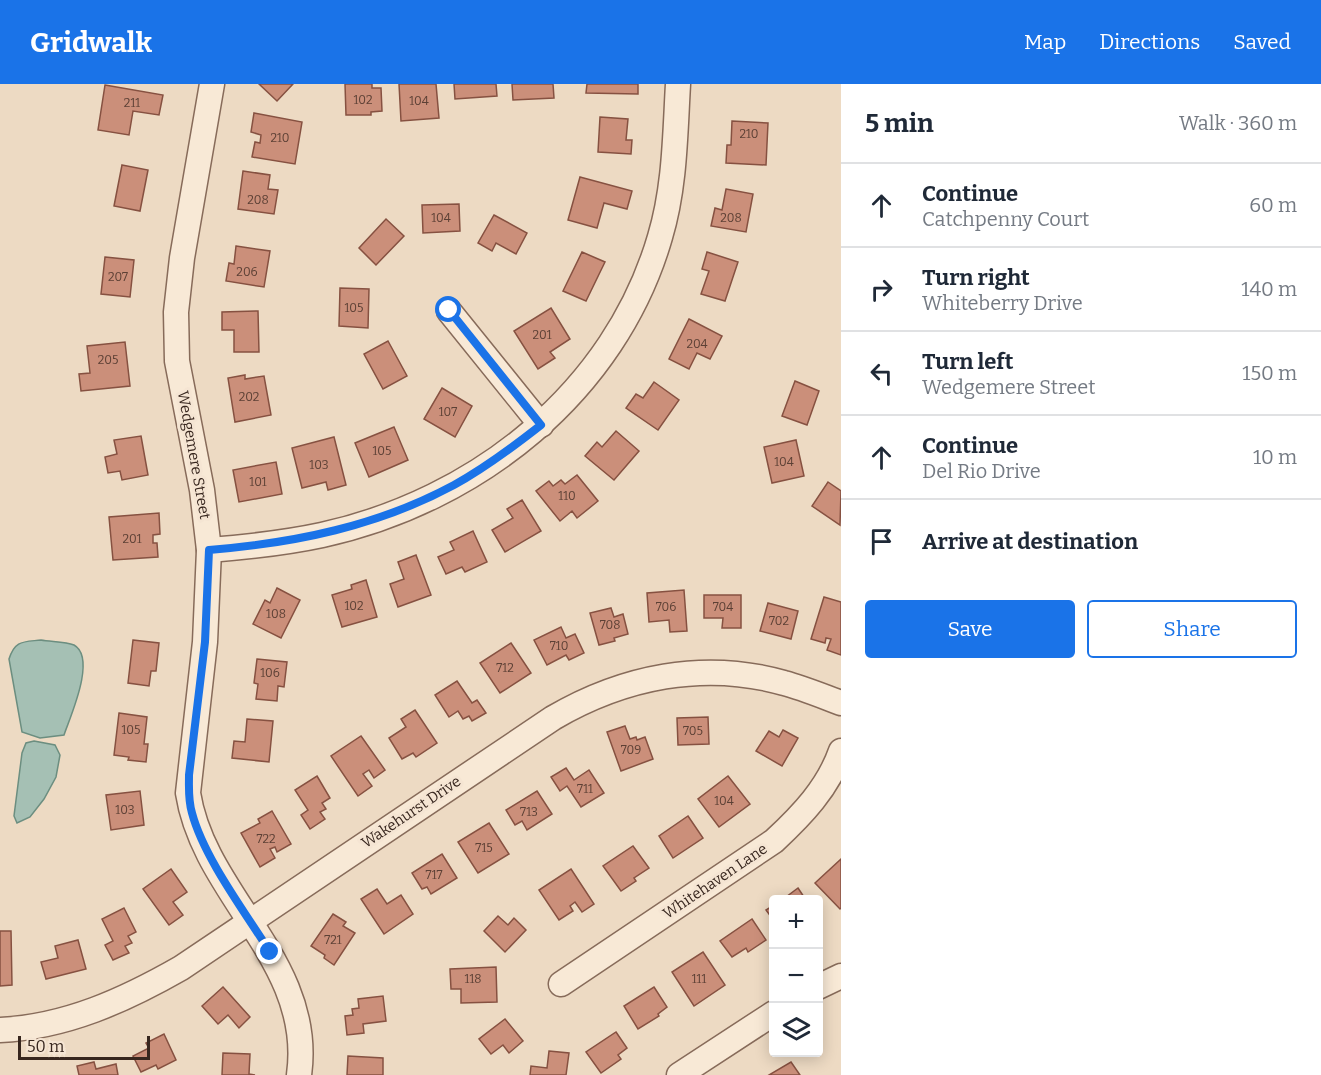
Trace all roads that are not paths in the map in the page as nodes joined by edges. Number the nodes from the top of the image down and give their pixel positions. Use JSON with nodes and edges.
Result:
{"nodes":[{"id":1,"x":212,"y":84,"type":"edge"},
{"id":2,"x":678,"y":84,"type":"edge"},
{"id":3,"x":449,"y":310,"type":"dead end"},
{"id":4,"x":541,"y":425,"type":"junction"},
{"id":5,"x":209,"y":550,"type":"junction"},
{"id":6,"x":841,"y":703,"type":"edge"},
{"id":7,"x":841,"y":751,"type":"edge"},
{"id":8,"x":250,"y":920,"type":"junction"},
{"id":9,"x":841,"y":976,"type":"edge"},
{"id":10,"x":561,"y":984,"type":"dead end"},
{"id":11,"x":823,"y":985,"type":"edge"},
{"id":12,"x":769,"y":1016,"type":"edge"},
{"id":13,"x":0,"y":1030,"type":"edge"},
{"id":14,"x":685,"y":1073,"type":"edge"},
{"id":15,"x":299,"y":1075,"type":"edge"}],
"edges":[{"from":1,"to":5,"type":"street","name":"Wedgemere Street"},
{"from":2,"to":4,"type":"street"},
{"from":3,"to":4,"type":"street"},
{"from":4,"to":5,"type":"street"},
{"from":5,"to":8,"type":"street","name":"Wedgemere Street"},
{"from":6,"to":8,"type":"street","name":"Wakehurst Drive"},
{"from":7,"to":10,"type":"street","name":"Whitehaven Lane"},
{"from":8,"to":13,"type":"street","name":"Wakehurst Drive"},
{"from":8,"to":15,"type":"street","name":"Wedgemere Street"},
{"from":9,"to":11,"type":"street"},
{"from":12,"to":14,"type":"street"}]}
